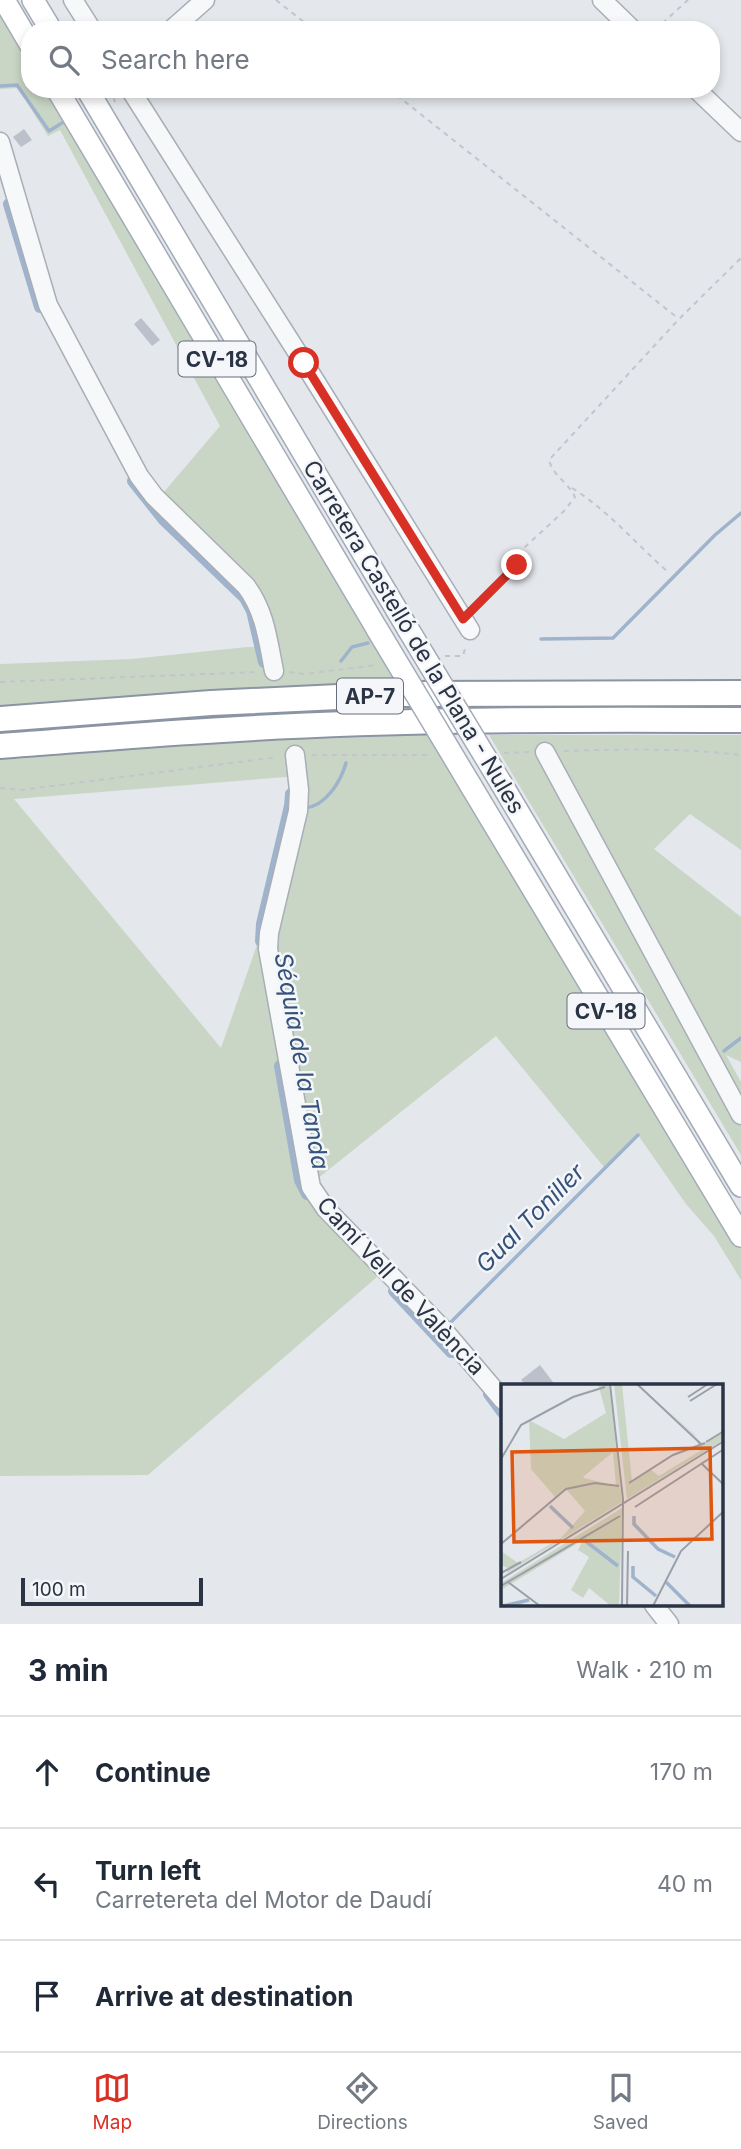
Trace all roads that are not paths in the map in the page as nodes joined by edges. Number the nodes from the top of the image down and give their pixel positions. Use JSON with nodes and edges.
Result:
{"nodes":[{"id":1,"x":4,"y":0,"type":"edge"},
{"id":2,"x":33,"y":0,"type":"edge"},
{"id":3,"x":73,"y":0,"type":"edge"},
{"id":4,"x":205,"y":0,"type":"edge"},
{"id":5,"x":602,"y":0,"type":"edge"},
{"id":6,"x":46,"y":21,"type":"edge"},
{"id":7,"x":86,"y":21,"type":"edge"},
{"id":8,"x":182,"y":21,"type":"edge"},
{"id":9,"x":624,"y":21,"type":"edge"},
{"id":10,"x":21,"y":29,"type":"edge"},
{"id":11,"x":62,"y":98,"type":"edge"},
{"id":12,"x":92,"y":98,"type":"edge"},
{"id":13,"x":136,"y":98,"type":"edge"},
{"id":14,"x":705,"y":98,"type":"edge"},
{"id":15,"x":741,"y":132,"type":"edge"},
{"id":16,"x":0,"y":142,"type":"edge"},
{"id":17,"x":466,"y":624,"type":"road end"},
{"id":18,"x":274,"y":671,"type":"road end"},
{"id":19,"x":741,"y":693,"type":"edge"},
{"id":20,"x":0,"y":719,"type":"edge"},
{"id":21,"x":741,"y":720,"type":"edge"},
{"id":22,"x":0,"y":746,"type":"edge"},
{"id":23,"x":545,"y":752,"type":"road end"},
{"id":24,"x":295,"y":755,"type":"road end"},
{"id":25,"x":741,"y":1115,"type":"edge"},
{"id":26,"x":741,"y":1185,"type":"edge"},
{"id":27,"x":741,"y":1236,"type":"edge"},
{"id":28,"x":501,"y":1398,"type":"edge"},
{"id":29,"x":655,"y":1606,"type":"edge"},
{"id":30,"x":669,"y":1624,"type":"edge"}],
"edges":[{"from":1,"to":10,"type":"main road"},
{"from":2,"to":6,"type":"main road"},
{"from":3,"to":7,"type":"street"},
{"from":4,"to":8,"type":"street"},
{"from":5,"to":9,"type":"street"},
{"from":11,"to":27,"type":"main road","name":"Carretera Castelló de la Plana - Nules","number":"CV-18","bridge":true},
{"from":12,"to":26,"type":"main road","name":"Carretera Castelló de la Plana - Nules","number":"CV-18","bridge":true},
{"from":13,"to":17,"type":"street"},
{"from":14,"to":15,"type":"street"},
{"from":16,"to":18,"type":"street"},
{"from":19,"to":20,"type":"highway","number":"AP-7"},
{"from":21,"to":22,"type":"highway","number":"AP-7"},
{"from":23,"to":25,"type":"street"},
{"from":24,"to":28,"type":"street","name":"Camí Vell de València"},
{"from":29,"to":30,"type":"street"}]}
